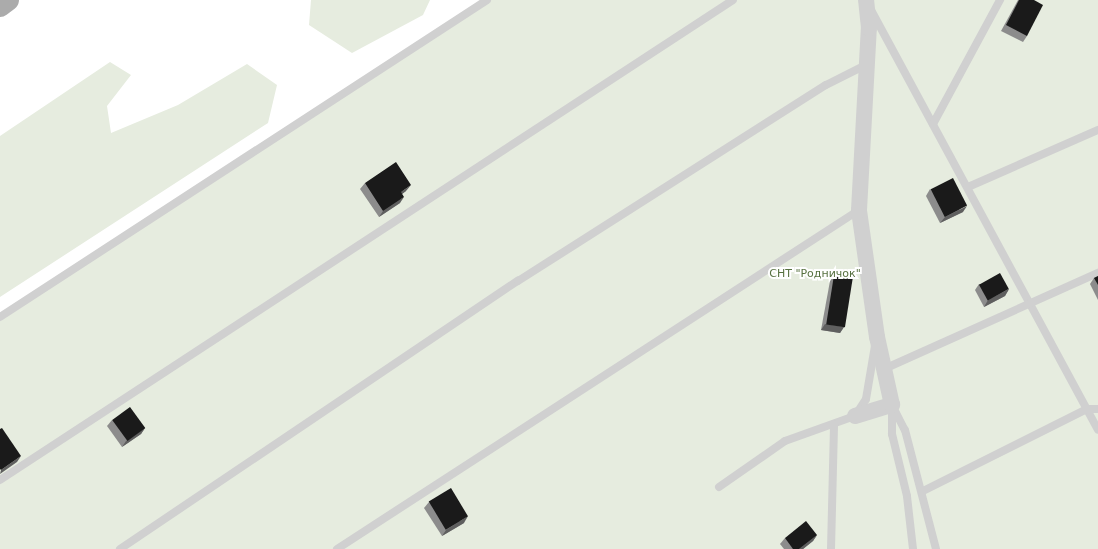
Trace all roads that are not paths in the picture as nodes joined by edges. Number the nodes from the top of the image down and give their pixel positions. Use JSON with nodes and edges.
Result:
{"nodes":[{"id":1,"x":8,"y":0,"type":"edge"},
{"id":2,"x":487,"y":0,"type":"edge"},
{"id":3,"x":733,"y":0,"type":"edge"},
{"id":4,"x":866,"y":0,"type":"edge"},
{"id":5,"x":1000,"y":0,"type":"edge"},
{"id":6,"x":0,"y":6,"type":"edge"},
{"id":7,"x":864,"y":66,"type":"junction"},
{"id":8,"x":932,"y":124,"type":"junction"},
{"id":9,"x":1098,"y":130,"type":"edge"},
{"id":10,"x":968,"y":187,"type":"junction"},
{"id":11,"x":859,"y":210,"type":"junction"},
{"id":12,"x":1098,"y":273,"type":"edge"},
{"id":13,"x":1029,"y":305,"type":"junction"},
{"id":14,"x":0,"y":318,"type":"edge"},
{"id":15,"x":876,"y":337,"type":"junction"},
{"id":16,"x":884,"y":369,"type":"junction"},
{"id":17,"x":892,"y":405,"type":"junction"},
{"id":18,"x":1087,"y":409,"type":"junction"},
{"id":19,"x":1098,"y":410,"type":"edge"},
{"id":20,"x":855,"y":416,"type":"junction"},
{"id":21,"x":834,"y":424,"type":"junction"},
{"id":22,"x":1098,"y":430,"type":"edge"},
{"id":23,"x":0,"y":480,"type":"edge"},
{"id":24,"x":719,"y":487,"type":"dead end"},
{"id":25,"x":922,"y":491,"type":"junction"},
{"id":26,"x":120,"y":549,"type":"edge"},
{"id":27,"x":337,"y":549,"type":"edge"},
{"id":28,"x":831,"y":549,"type":"edge"},
{"id":29,"x":913,"y":549,"type":"edge"},
{"id":30,"x":936,"y":549,"type":"edge"}],
"edges":[{"from":1,"to":6,"type":"main road"},
{"from":2,"to":14,"type":"lane"},
{"from":3,"to":23,"type":"lane"},
{"from":4,"to":7,"type":"street"},
{"from":4,"to":8,"type":"lane"},
{"from":5,"to":8,"type":"lane"},
{"from":7,"to":11,"type":"street"},
{"from":7,"to":26,"type":"lane"},
{"from":8,"to":10,"type":"lane"},
{"from":9,"to":10,"type":"lane"},
{"from":10,"to":13,"type":"lane"},
{"from":11,"to":15,"type":"street"},
{"from":11,"to":27,"type":"lane"},
{"from":12,"to":13,"type":"lane"},
{"from":13,"to":16,"type":"lane"},
{"from":13,"to":18,"type":"lane"},
{"from":15,"to":16,"type":"street"},
{"from":15,"to":20,"type":"lane"},
{"from":16,"to":17,"type":"street"},
{"from":17,"to":20,"type":"street"},
{"from":17,"to":25,"type":"lane"},
{"from":17,"to":29,"type":"lane"},
{"from":18,"to":19,"type":"lane"},
{"from":18,"to":22,"type":"lane"},
{"from":18,"to":25,"type":"lane"},
{"from":20,"to":21,"type":"lane"},
{"from":21,"to":24,"type":"lane"},
{"from":21,"to":28,"type":"lane"},
{"from":25,"to":30,"type":"lane"}]}
